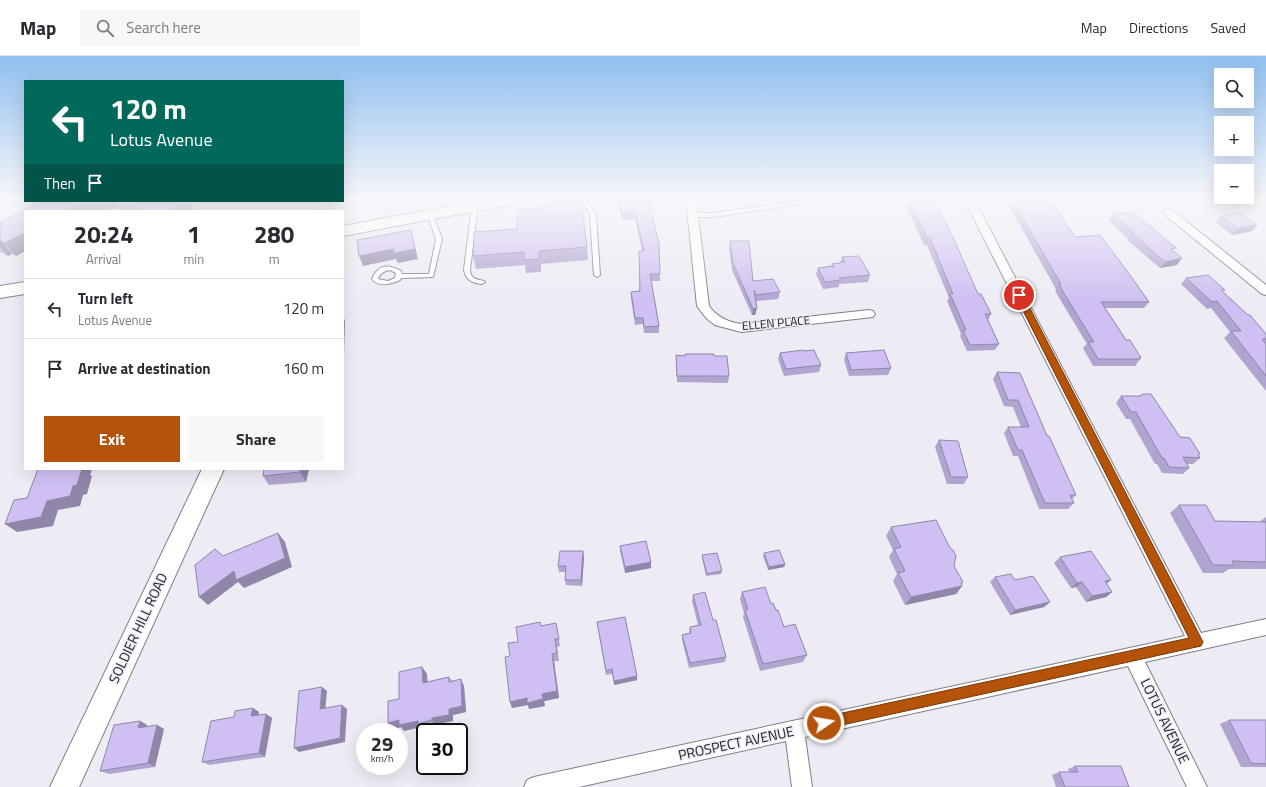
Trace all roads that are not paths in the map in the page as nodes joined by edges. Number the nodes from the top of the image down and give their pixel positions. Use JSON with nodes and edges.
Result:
{"nodes":[{"id":1,"x":437,"y":233,"type":"edge"},
{"id":2,"x":472,"y":233,"type":"edge"},
{"id":3,"x":594,"y":233,"type":"edge"},
{"id":4,"x":695,"y":233,"type":"edge"},
{"id":5,"x":986,"y":233,"type":"edge"},
{"id":6,"x":1195,"y":233,"type":"edge"},
{"id":7,"x":597,"y":275,"type":"dead end"},
{"id":8,"x":400,"y":276,"type":"dead end"},
{"id":9,"x":482,"y":282,"type":"dead end"},
{"id":10,"x":24,"y":288,"type":"edge"},
{"id":11,"x":1266,"y":291,"type":"edge"},
{"id":12,"x":0,"y":292,"type":"edge"},
{"id":13,"x":869,"y":314,"type":"dead end"},
{"id":14,"x":212,"y":470,"type":"edge"},
{"id":15,"x":1266,"y":627,"type":"edge"},
{"id":16,"x":1197,"y":642,"type":"junction"},
{"id":17,"x":1133,"y":656,"type":"junction"},
{"id":18,"x":794,"y":730,"type":"junction"},
{"id":19,"x":64,"y":787,"type":"edge"},
{"id":20,"x":534,"y":787,"type":"edge"},
{"id":21,"x":802,"y":787,"type":"edge"},
{"id":22,"x":1197,"y":787,"type":"edge"}],
"edges":[{"from":1,"to":8,"type":"lane"},
{"from":2,"to":9,"type":"lane"},
{"from":3,"to":7,"type":"lane"},
{"from":4,"to":13,"type":"street","name":"ELLEN PLACE"},
{"from":5,"to":16,"type":"street"},
{"from":6,"to":11,"type":"street"},
{"from":10,"to":12,"type":"main road"},
{"from":14,"to":19,"type":"street","name":"SOLDIER HILL ROAD"},
{"from":15,"to":16,"type":"street","name":"PROSPECT AVENUE"},
{"from":16,"to":17,"type":"street","name":"PROSPECT AVENUE"},
{"from":17,"to":18,"type":"street","name":"PROSPECT AVENUE"},
{"from":17,"to":22,"type":"street","name":"LOTUS AVENUE"},
{"from":18,"to":20,"type":"street","name":"PROSPECT AVENUE"},
{"from":18,"to":21,"type":"street"}]}
